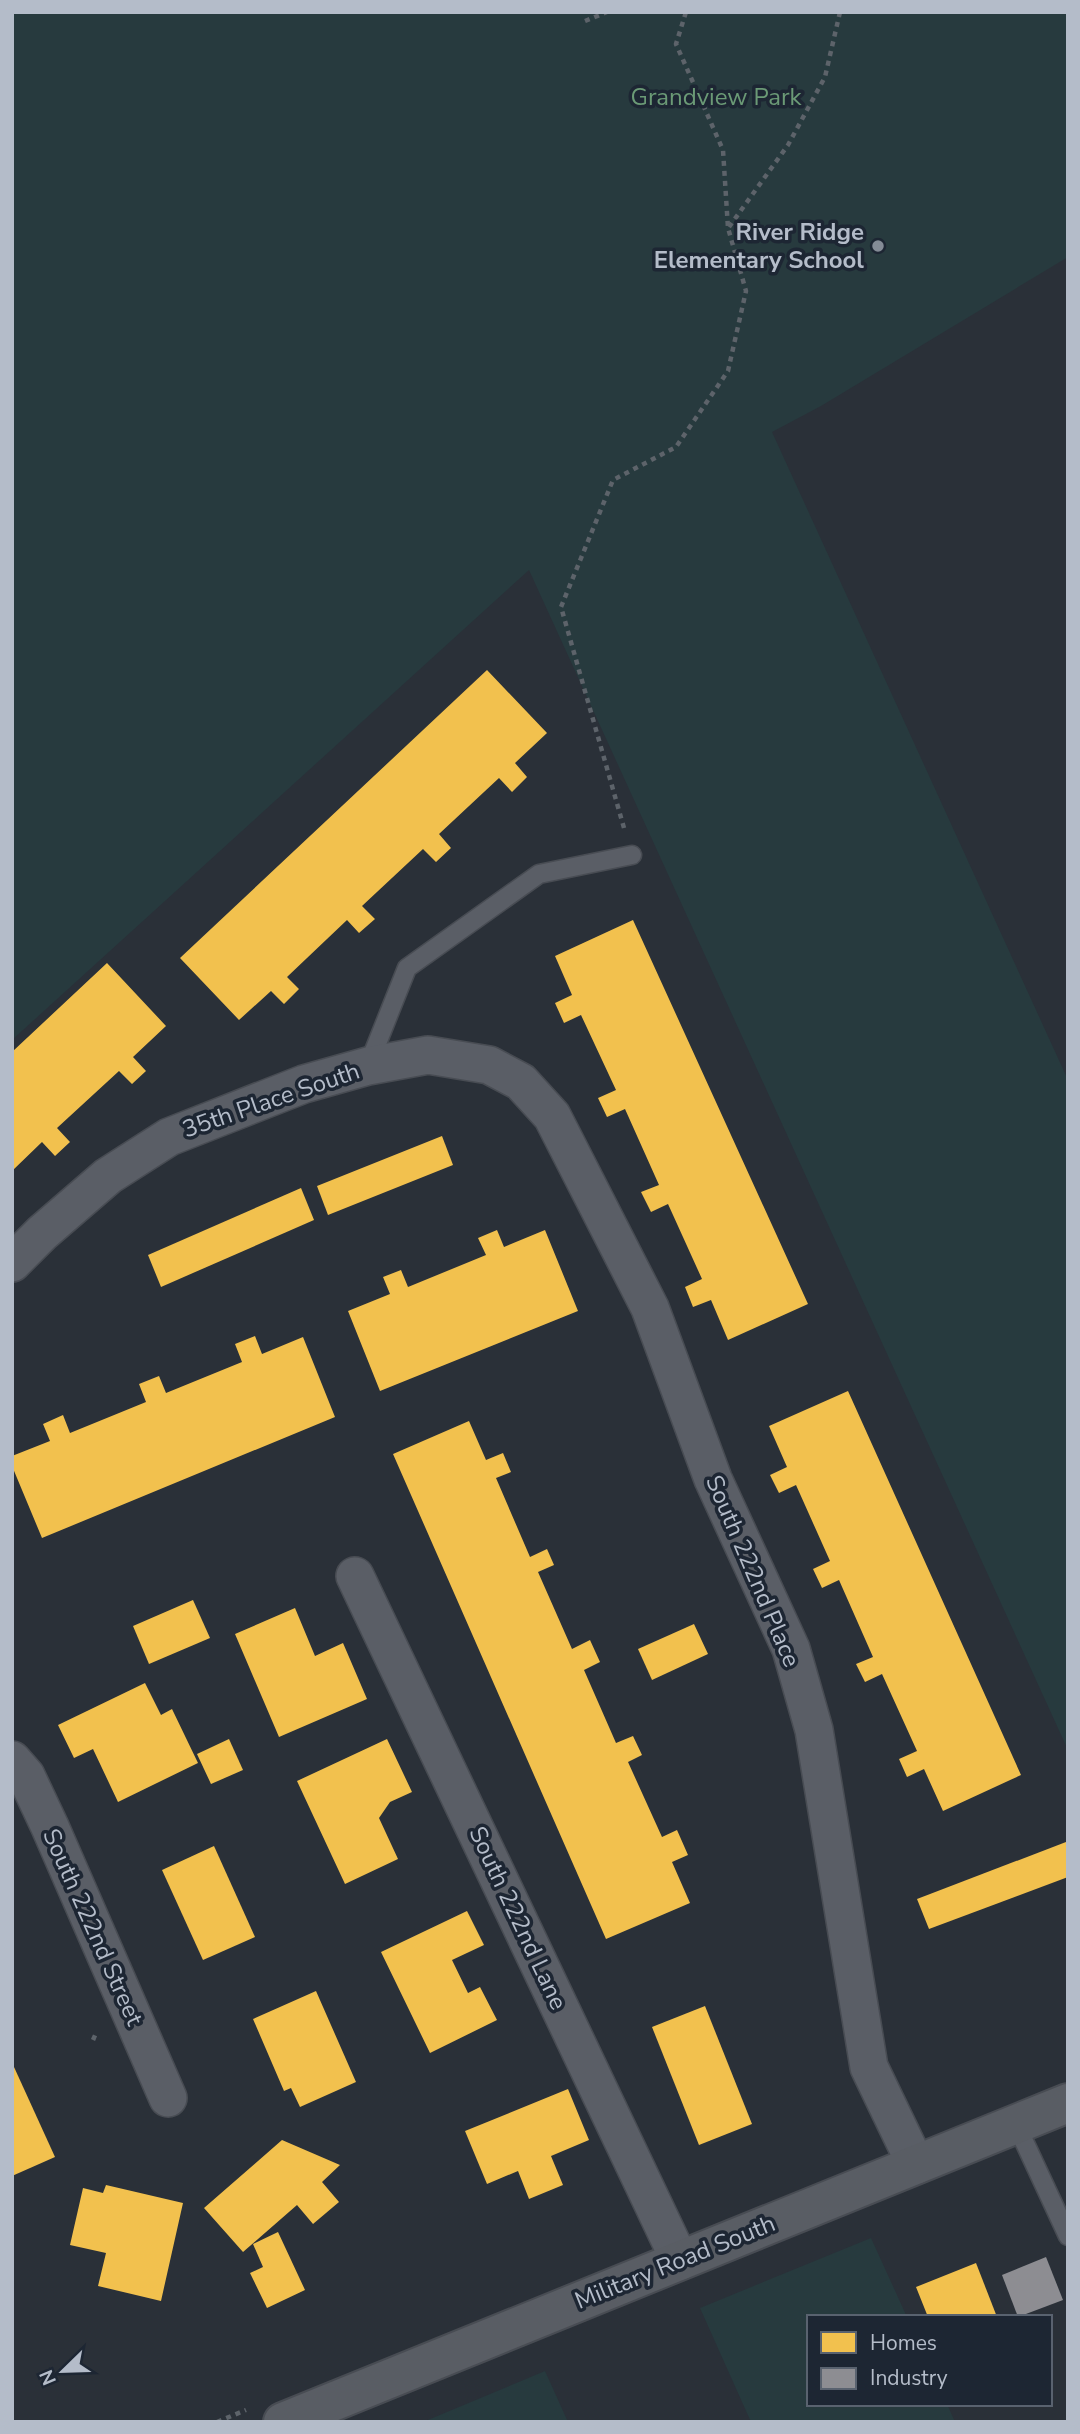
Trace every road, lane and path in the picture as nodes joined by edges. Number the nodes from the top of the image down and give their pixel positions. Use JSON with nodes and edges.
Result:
{"nodes":[{"id":1,"x":607,"y":12,"type":"edge"},
{"id":2,"x":686,"y":12,"type":"edge"},
{"id":3,"x":840,"y":12,"type":"edge"},
{"id":4,"x":585,"y":21,"type":"dead end"},
{"id":5,"x":728,"y":228,"type":"junction"},
{"id":6,"x":632,"y":855,"type":"joint"},
{"id":7,"x":368,"y":1066,"type":"junction"},
{"id":8,"x":590,"y":1195,"type":"joint"},
{"id":9,"x":12,"y":1263,"type":"edge"},
{"id":10,"x":355,"y":1576,"type":"dead end"},
{"id":11,"x":12,"y":1760,"type":"edge"},
{"id":12,"x":168,"y":2098,"type":"dead end"},
{"id":13,"x":1068,"y":2103,"type":"edge"},
{"id":14,"x":1016,"y":2124,"type":"junction"},
{"id":15,"x":916,"y":2165,"type":"junction"},
{"id":16,"x":1068,"y":2236,"type":"edge"},
{"id":17,"x":680,"y":2261,"type":"junction"},
{"id":18,"x":283,"y":2422,"type":"edge"}],
"edges":[{"from":1,"to":4,"type":"path"},
{"from":2,"to":5,"type":"path"},
{"from":3,"to":5,"type":"path"},
{"from":5,"to":6,"type":"path"},
{"from":6,"to":7,"type":"lane"},
{"from":7,"to":8,"type":"street","name":"35th Place South"},
{"from":7,"to":9,"type":"street","name":"35th Place South"},
{"from":8,"to":15,"type":"street","name":"South 222nd Place"},
{"from":10,"to":17,"type":"street","name":"South 222nd Lane"},
{"from":11,"to":12,"type":"street","name":"South 222nd Street"},
{"from":13,"to":14,"type":"main road","name":"Military Road South"},
{"from":14,"to":15,"type":"main road","name":"Military Road South"},
{"from":14,"to":16,"type":"lane"},
{"from":15,"to":17,"type":"main road","name":"Military Road South"},
{"from":17,"to":18,"type":"main road","name":"Military Road South"}]}
